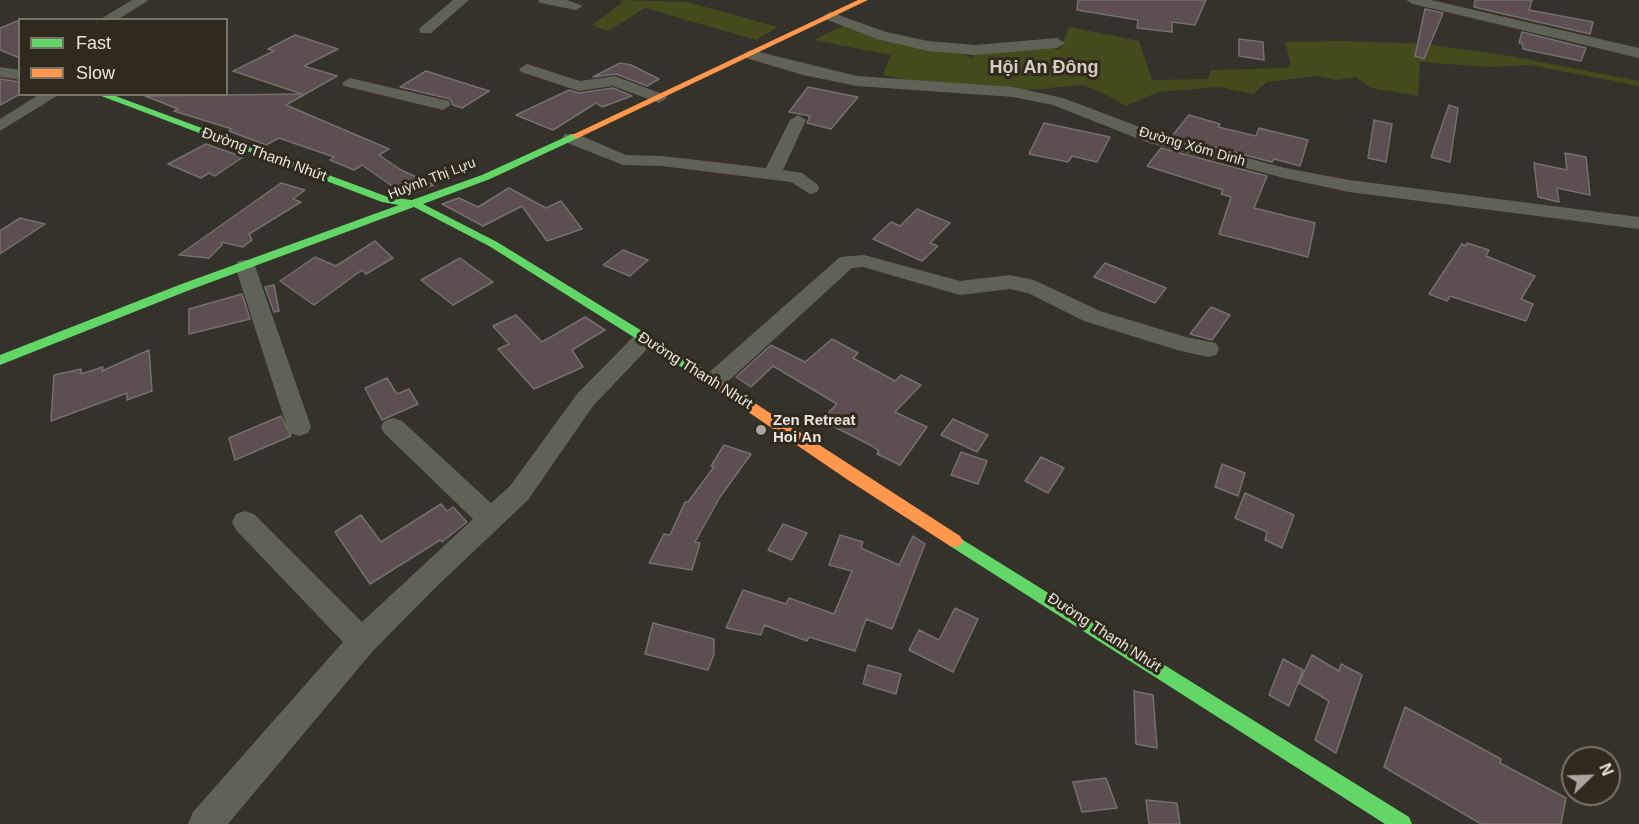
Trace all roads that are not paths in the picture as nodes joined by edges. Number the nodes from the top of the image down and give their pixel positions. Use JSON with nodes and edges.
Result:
{"nodes":[{"id":1,"x":142,"y":0,"type":"edge"},
{"id":2,"x":462,"y":0,"type":"edge"},
{"id":3,"x":545,"y":0,"type":"edge"},
{"id":4,"x":1413,"y":0,"type":"edge"},
{"id":5,"x":857,"y":1,"type":"edge"},
{"id":6,"x":576,"y":6,"type":"dead end"},
{"id":7,"x":830,"y":16,"type":"junction"},
{"id":8,"x":110,"y":18,"type":"edge"},
{"id":9,"x":426,"y":30,"type":"dead end"},
{"id":10,"x":1057,"y":43,"type":"dead end"},
{"id":11,"x":1639,"y":53,"type":"edge"},
{"id":12,"x":751,"y":55,"type":"junction"},
{"id":13,"x":527,"y":69,"type":"dead end"},
{"id":14,"x":350,"y":83,"type":"dead end"},
{"id":15,"x":49,"y":96,"type":"edge"},
{"id":16,"x":105,"y":96,"type":"edge"},
{"id":17,"x":659,"y":98,"type":"junction"},
{"id":18,"x":443,"y":105,"type":"dead end"},
{"id":19,"x":798,"y":120,"type":"dead end"},
{"id":20,"x":0,"y":126,"type":"edge"},
{"id":21,"x":571,"y":138,"type":"junction"},
{"id":22,"x":773,"y":173,"type":"junction"},
{"id":23,"x":810,"y":188,"type":"dead end"},
{"id":24,"x":416,"y":204,"type":"junction"},
{"id":25,"x":1639,"y":223,"type":"edge"},
{"id":26,"x":245,"y":266,"type":"junction"},
{"id":27,"x":644,"y":340,"type":"junction"},
{"id":28,"x":1209,"y":349,"type":"dead end"},
{"id":29,"x":0,"y":360,"type":"edge"},
{"id":30,"x":714,"y":381,"type":"junction"},
{"id":31,"x":299,"y":427,"type":"dead end"},
{"id":32,"x":393,"y":427,"type":"dead end"},
{"id":33,"x":492,"y":520,"type":"junction"},
{"id":34,"x":245,"y":522,"type":"dead end"},
{"id":35,"x":362,"y":642,"type":"junction"},
{"id":36,"x":205,"y":824,"type":"edge"},
{"id":37,"x":1402,"y":824,"type":"edge"}],
"edges":[{"from":1,"to":8,"type":"street"},
{"from":2,"to":9,"type":"street"},
{"from":3,"to":6,"type":"street"},
{"from":4,"to":11,"type":"street"},
{"from":5,"to":7,"type":"street","name":"Huỳnh Thị Lựu"},
{"from":7,"to":10,"type":"street"},
{"from":7,"to":12,"type":"street","name":"Huỳnh Thị Lựu"},
{"from":12,"to":17,"type":"street","name":"Huỳnh Thị Lựu"},
{"from":12,"to":25,"type":"street","name":"Đường Xóm Dinh"},
{"from":13,"to":17,"type":"street"},
{"from":14,"to":18,"type":"street"},
{"from":15,"to":20,"type":"street"},
{"from":16,"to":24,"type":"street","name":"Đường Thanh Nhứt"},
{"from":17,"to":21,"type":"street","name":"Huỳnh Thị Lựu"},
{"from":19,"to":22,"type":"street"},
{"from":21,"to":22,"type":"street"},
{"from":21,"to":24,"type":"street","name":"Huỳnh Thị Lựu"},
{"from":22,"to":23,"type":"street"},
{"from":24,"to":26,"type":"street","name":"Huỳnh Thị Lựu"},
{"from":24,"to":27,"type":"street","name":"Đường Thanh Nhứt"},
{"from":26,"to":29,"type":"street","name":"Huỳnh Thị Lựu"},
{"from":26,"to":31,"type":"street"},
{"from":27,"to":30,"type":"street","name":"Đường Thanh Nhứt"},
{"from":27,"to":33,"type":"street"},
{"from":28,"to":30,"type":"street"},
{"from":30,"to":37,"type":"street","name":"Đường Thanh Nhứt"},
{"from":32,"to":33,"type":"street"},
{"from":33,"to":35,"type":"street"},
{"from":34,"to":35,"type":"street"},
{"from":35,"to":36,"type":"street"}]}
